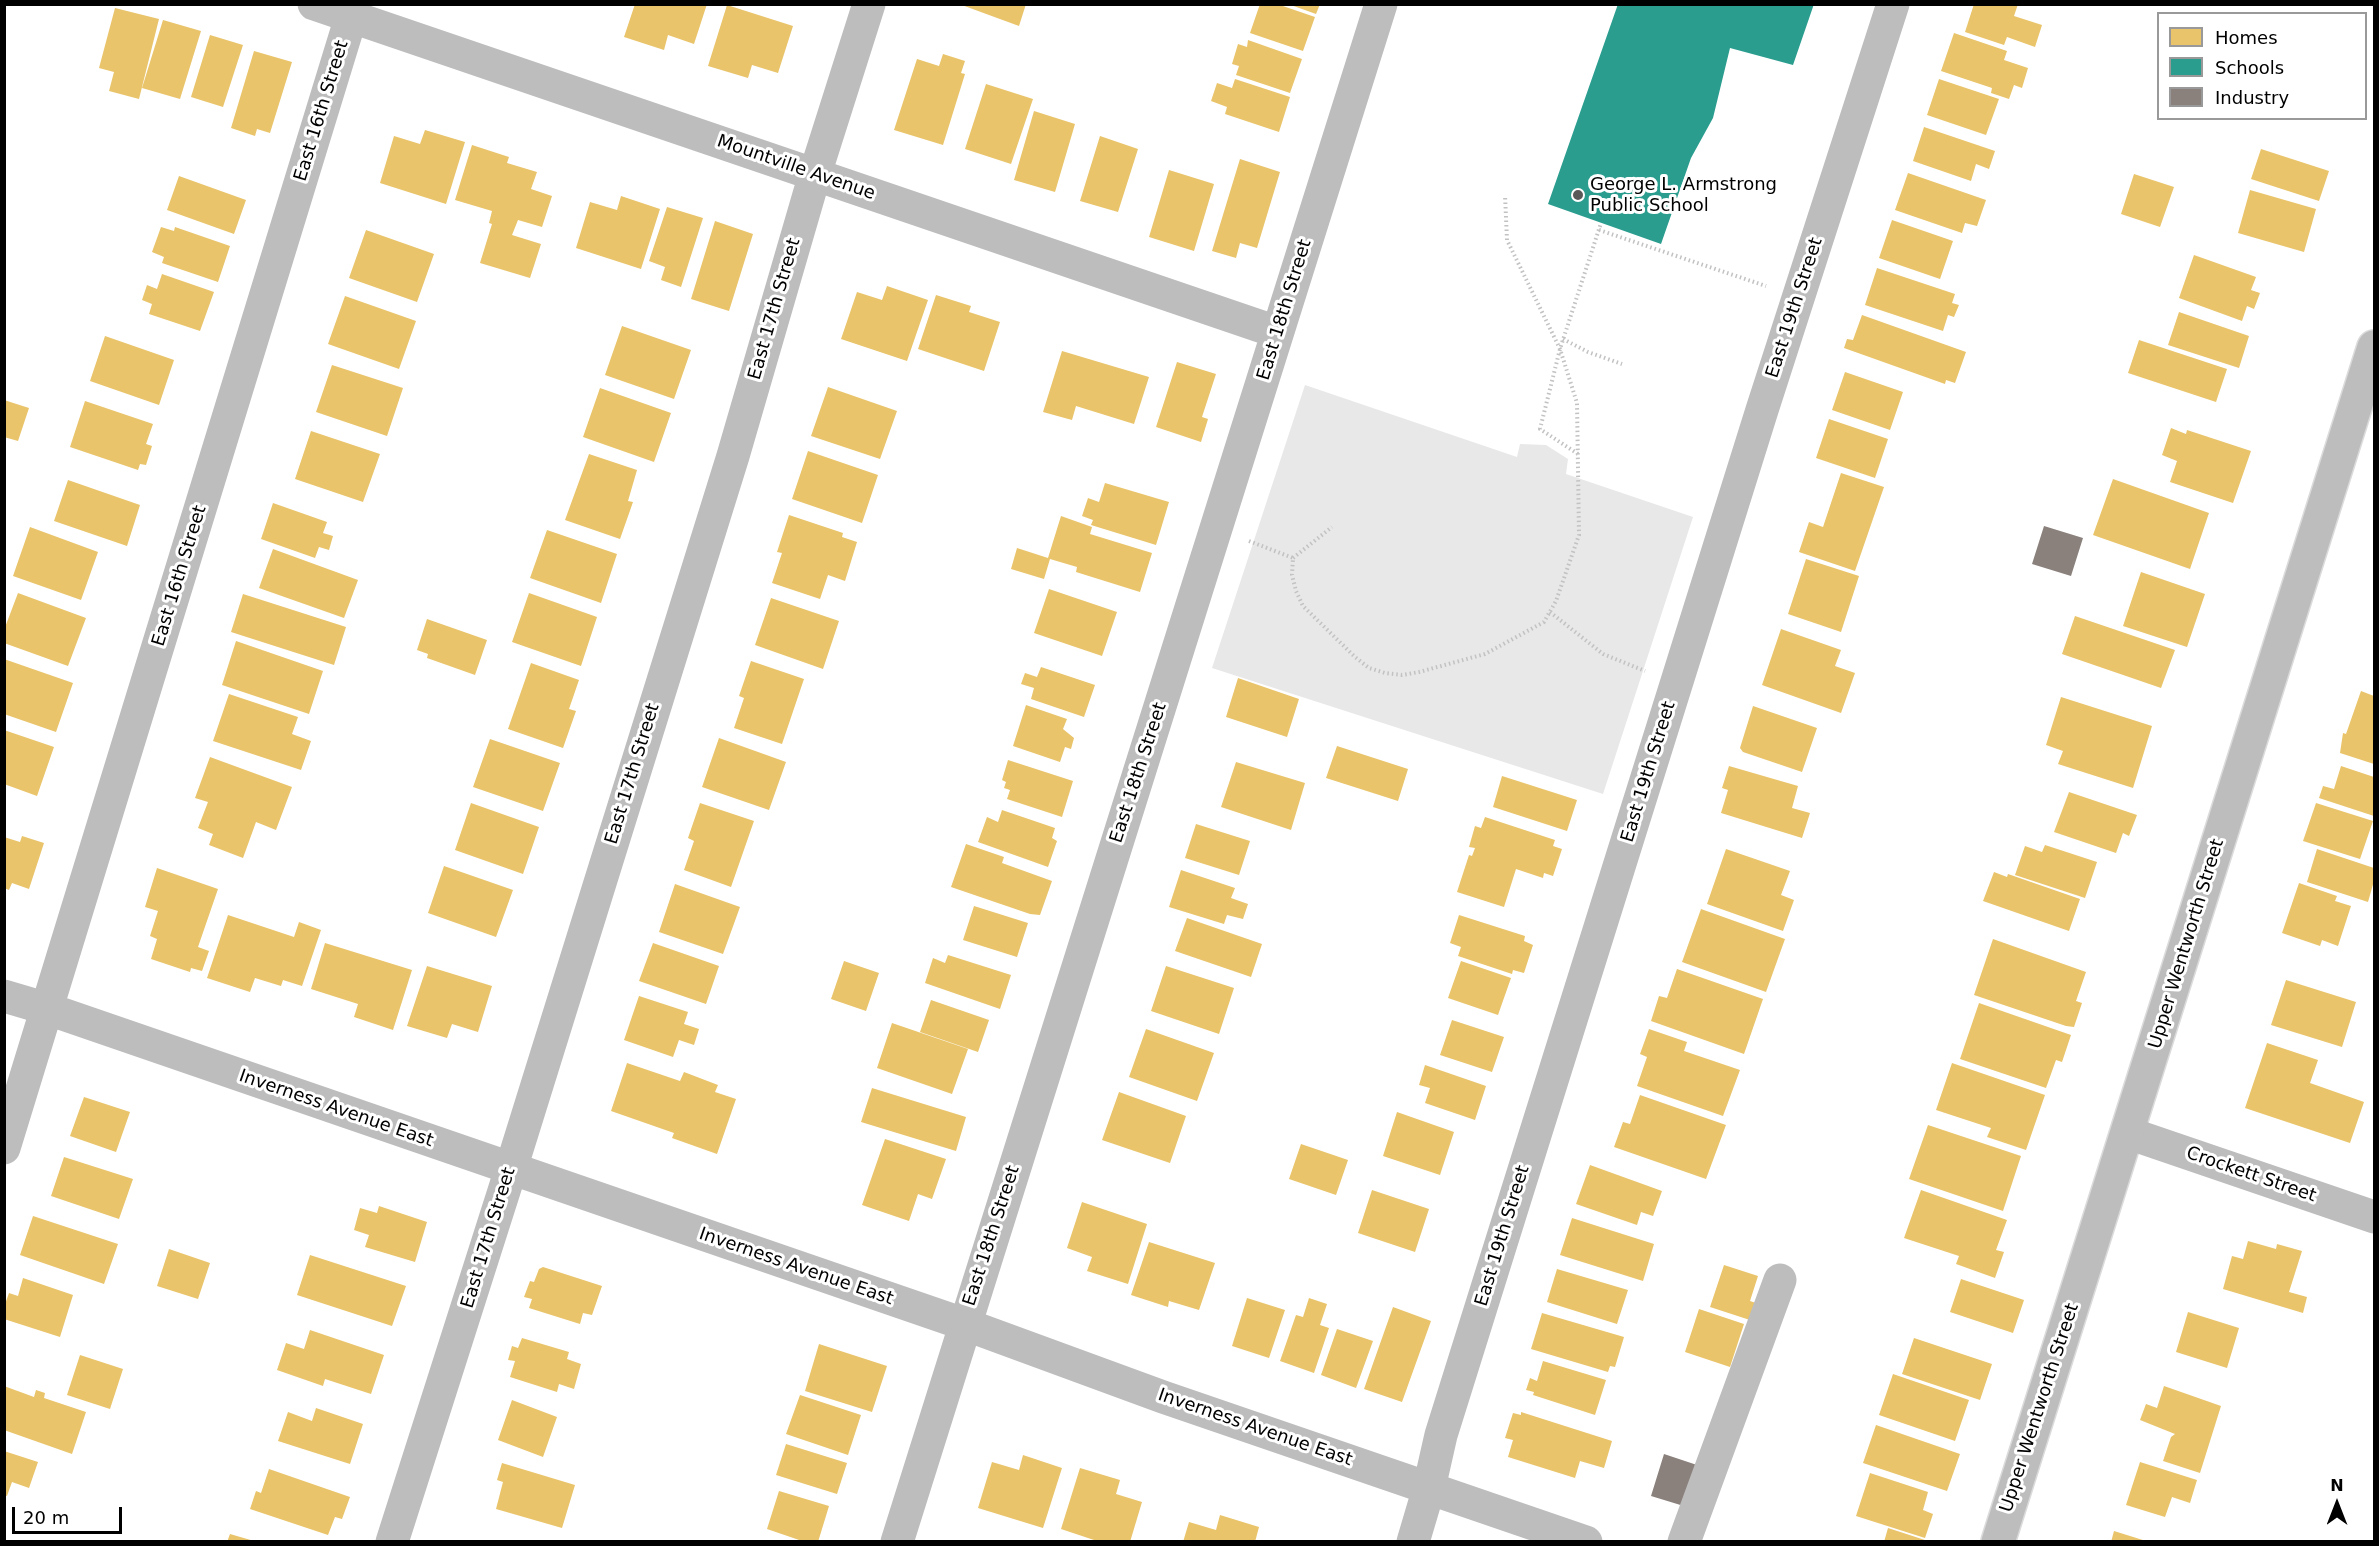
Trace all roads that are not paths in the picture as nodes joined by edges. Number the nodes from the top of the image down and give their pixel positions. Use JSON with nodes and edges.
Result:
{"nodes":[{"id":1,"x":314,"y":4,"type":"edge"},
{"id":2,"x":868,"y":4,"type":"edge"},
{"id":3,"x":1381,"y":4,"type":"edge"},
{"id":4,"x":1893,"y":4,"type":"edge"},
{"id":5,"x":353,"y":11,"type":"edge"},
{"id":6,"x":815,"y":174,"type":"junction"},
{"id":7,"x":1277,"y":332,"type":"junction"},
{"id":8,"x":2374,"y":347,"type":"edge"},
{"id":9,"x":4,"y":996,"type":"edge"},
{"id":10,"x":48,"y":1009,"type":"junction"},
{"id":11,"x":2128,"y":1133,"type":"junction"},
{"id":12,"x":4,"y":1148,"type":"edge"},
{"id":13,"x":510,"y":1169,"type":"junction"},
{"id":14,"x":2374,"y":1217,"type":"edge"},
{"id":15,"x":1780,"y":1280,"type":"dead end"},
{"id":16,"x":964,"y":1324,"type":"junction"},
{"id":17,"x":1429,"y":1488,"type":"junction"},
{"id":18,"x":392,"y":1542,"type":"edge"},
{"id":19,"x":897,"y":1542,"type":"edge"},
{"id":20,"x":1413,"y":1542,"type":"edge"},
{"id":21,"x":1586,"y":1542,"type":"edge"},
{"id":22,"x":1684,"y":1542,"type":"edge"},
{"id":23,"x":1998,"y":1542,"type":"edge"}],
"edges":[{"from":1,"to":5,"type":"street","name":"Mountville Avenue"},
{"from":2,"to":6,"type":"street","name":"East 17th Street"},
{"from":3,"to":7,"type":"street","name":"East 18th Street"},
{"from":4,"to":17,"type":"street","name":"East 19th Street"},
{"from":5,"to":6,"type":"street","name":"Mountville Avenue"},
{"from":5,"to":10,"type":"street","name":"East 16th Street"},
{"from":6,"to":7,"type":"street","name":"Mountville Avenue"},
{"from":6,"to":13,"type":"street","name":"East 17th Street"},
{"from":7,"to":16,"type":"street","name":"East 18th Street"},
{"from":8,"to":11,"type":"street","name":"Upper Wentworth Street"},
{"from":9,"to":10,"type":"street","name":"Inverness Avenue East"},
{"from":10,"to":12,"type":"street","name":"East 16th Street"},
{"from":10,"to":13,"type":"street","name":"Inverness Avenue East"},
{"from":11,"to":14,"type":"street","name":"Crockett Street"},
{"from":11,"to":23,"type":"street","name":"Upper Wentworth Street"},
{"from":13,"to":16,"type":"street","name":"Inverness Avenue East"},
{"from":13,"to":18,"type":"street","name":"East 17th Street"},
{"from":15,"to":22,"type":"street"},
{"from":16,"to":17,"type":"street","name":"Inverness Avenue East"},
{"from":16,"to":19,"type":"street","name":"East 18th Street"},
{"from":17,"to":20,"type":"street","name":"East 19th Street"},
{"from":17,"to":21,"type":"street","name":"Inverness Avenue East"}]}
